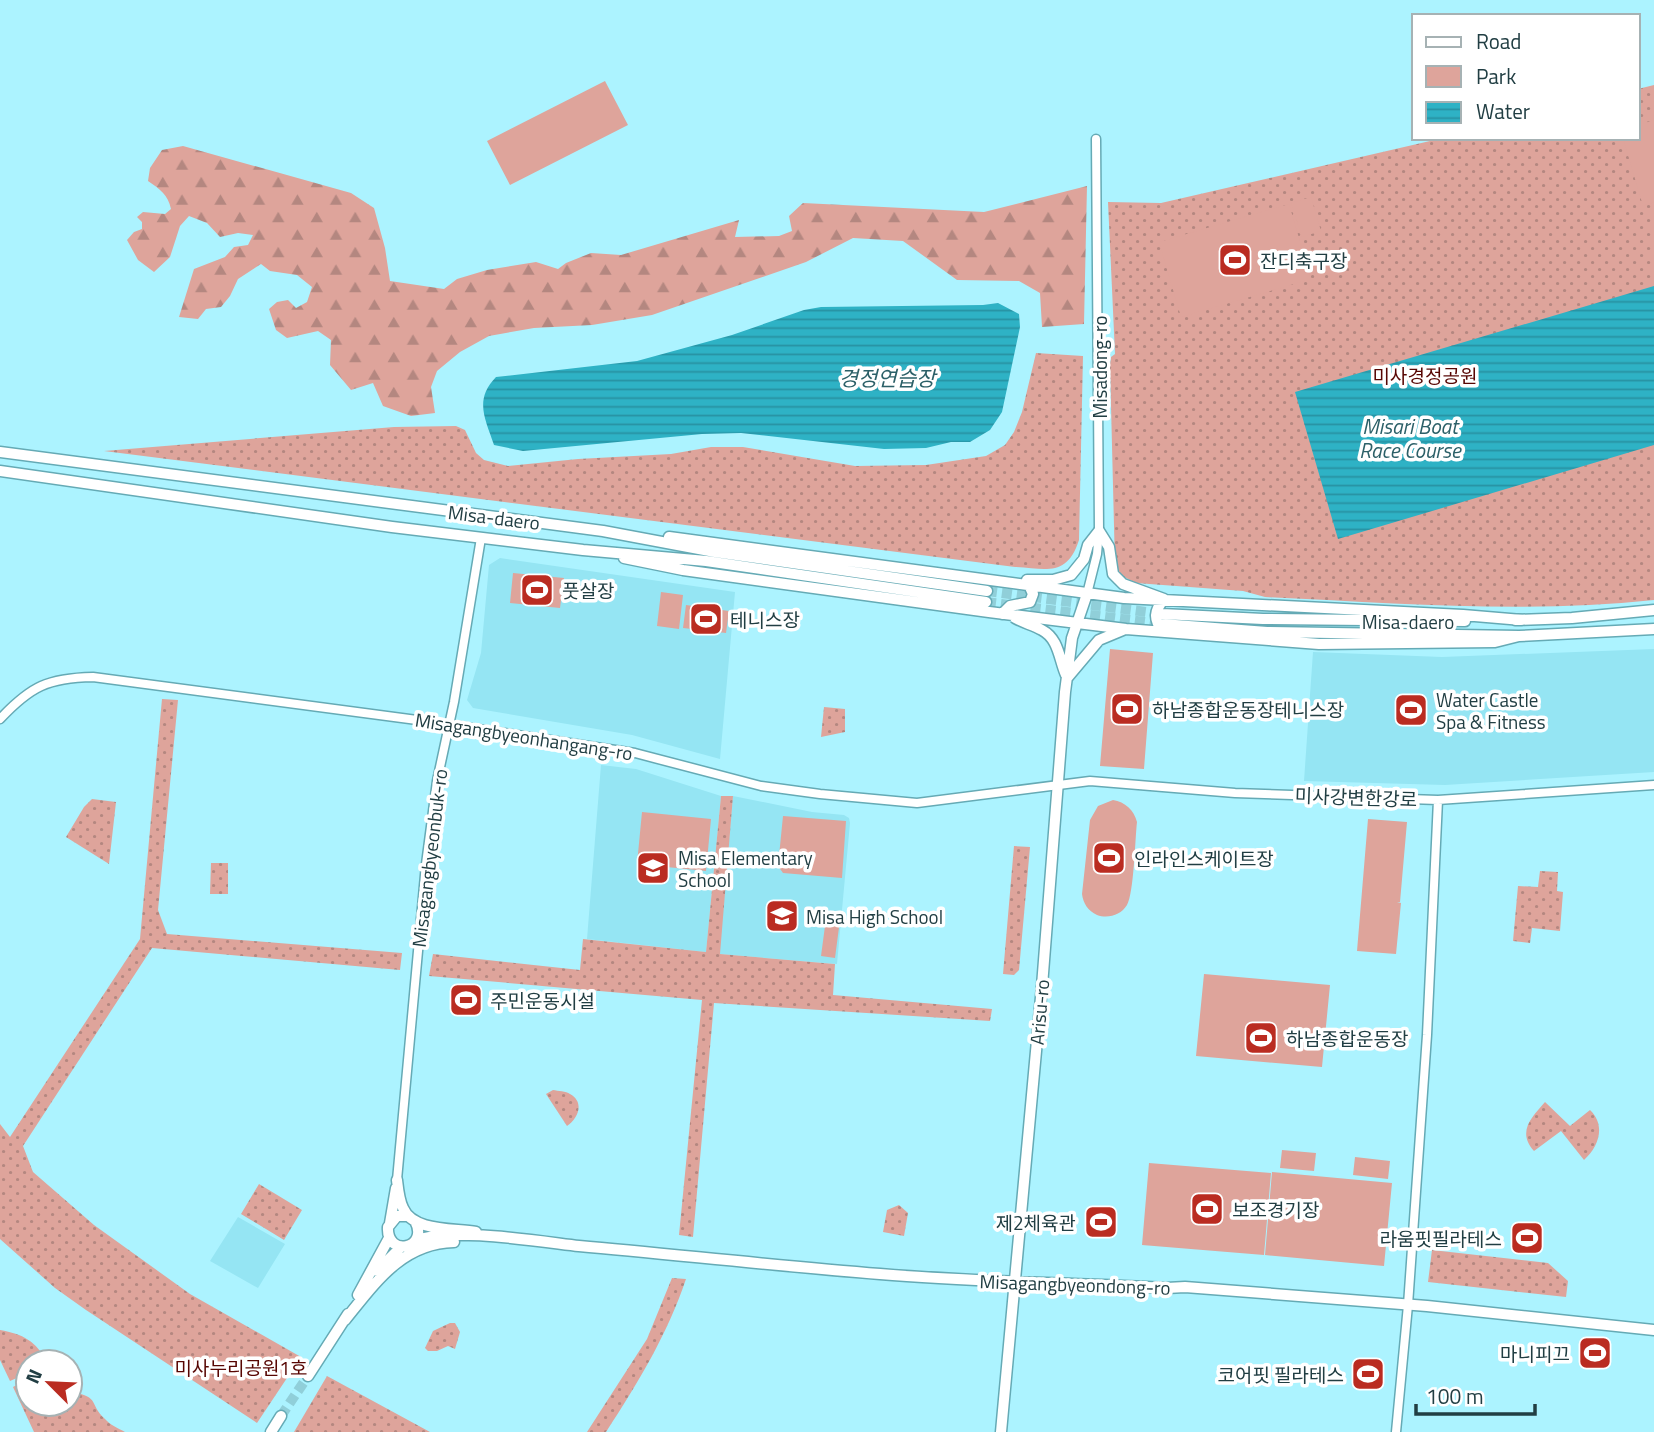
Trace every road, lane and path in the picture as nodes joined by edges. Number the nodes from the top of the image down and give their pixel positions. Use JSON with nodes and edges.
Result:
{"nodes":[{"id":1,"x":1097,"y":139,"type":"dead end"},
{"id":2,"x":0,"y":452,"type":"edge"},
{"id":3,"x":0,"y":471,"type":"edge"},
{"id":4,"x":603,"y":531,"type":"junction"},
{"id":5,"x":1099,"y":531,"type":"junction"},
{"id":6,"x":481,"y":538,"type":"junction"},
{"id":7,"x":596,"y":551,"type":"junction"},
{"id":8,"x":1013,"y":582,"type":"junction"},
{"id":9,"x":1029,"y":585,"type":"junction"},
{"id":10,"x":1087,"y":594,"type":"junction"},
{"id":11,"x":1164,"y":599,"type":"junction"},
{"id":12,"x":1654,"y":610,"type":"edge"},
{"id":13,"x":1007,"y":615,"type":"junction"},
{"id":14,"x":1521,"y":620,"type":"junction"},
{"id":15,"x":1077,"y":623,"type":"junction"},
{"id":16,"x":1162,"y":623,"type":"junction"},
{"id":17,"x":1126,"y":629,"type":"junction"},
{"id":18,"x":1654,"y":629,"type":"edge"},
{"id":19,"x":1067,"y":678,"type":"junction"},
{"id":20,"x":0,"y":719,"type":"edge"},
{"id":21,"x":448,"y":724,"type":"junction"},
{"id":22,"x":1059,"y":783,"type":"junction"},
{"id":23,"x":1654,"y":785,"type":"edge"},
{"id":24,"x":1438,"y":800,"type":"junction"},
{"id":25,"x":397,"y":1180,"type":"junction"},
{"id":26,"x":411,"y":1218,"type":"junction"},
{"id":27,"x":390,"y":1223,"type":"junction"},
{"id":28,"x":389,"y":1238,"type":"junction"},
{"id":29,"x":497,"y":1238,"type":"junction"},
{"id":30,"x":416,"y":1241,"type":"junction"},
{"id":31,"x":401,"y":1247,"type":"junction"},
{"id":32,"x":1014,"y":1282,"type":"junction"},
{"id":33,"x":361,"y":1291,"type":"junction"},
{"id":34,"x":1408,"y":1305,"type":"junction"},
{"id":35,"x":345,"y":1320,"type":"junction"},
{"id":36,"x":1654,"y":1329,"type":"edge"},
{"id":37,"x":308,"y":1376,"type":"tunnel mouth"},
{"id":38,"x":281,"y":1416,"type":"tunnel mouth"},
{"id":39,"x":271,"y":1432,"type":"edge"},
{"id":40,"x":1001,"y":1432,"type":"edge"},
{"id":41,"x":1396,"y":1432,"type":"edge"}],
"edges":[{"from":1,"to":5,"type":"street","name":"Misadong-ro"},
{"from":2,"to":4,"type":"main road","name":"Misa-daero"},
{"from":3,"to":6,"type":"main road","name":"Misa-daero"},
{"from":4,"to":7,"type":"main road","name":"Misa-daero"},
{"from":4,"to":8,"type":"main road"},
{"from":5,"to":8,"type":"main road"},
{"from":5,"to":10,"type":"street","name":"Misadong-ro"},
{"from":5,"to":11,"type":"main road"},
{"from":6,"to":7,"type":"main road","name":"Misa-daero"},
{"from":6,"to":21,"type":"street","name":"Misagangbyeonbuk-ro"},
{"from":7,"to":13,"type":"main road"},
{"from":8,"to":9,"type":"main road"},
{"from":9,"to":10,"type":"main road"},
{"from":9,"to":13,"type":"main road"},
{"from":10,"to":11,"type":"main road"},
{"from":10,"to":15,"type":"main road","name":"Arisu-ro"},
{"from":11,"to":14,"type":"main road"},
{"from":11,"to":16,"type":"main road"},
{"from":12,"to":14,"type":"main road","name":"Misa-daero"},
{"from":13,"to":15,"type":"main road"},
{"from":13,"to":19,"type":"main road"},
{"from":14,"to":16,"type":"main road","name":"Misa-daero"},
{"from":15,"to":17,"type":"main road"},
{"from":15,"to":19,"type":"main road","name":"Arisu-ro"},
{"from":16,"to":17,"type":"main road"},
{"from":16,"to":18,"type":"main road"},
{"from":17,"to":19,"type":"main road"},
{"from":19,"to":22,"type":"main road","name":"Arisu-ro"},
{"from":20,"to":21,"type":"street","name":"Misagangbyeonhangang-ro"},
{"from":21,"to":22,"type":"street","name":"Misagangbyeonhangang-ro"},
{"from":21,"to":25,"type":"street","name":"Misagangbyeonbuk-ro"},
{"from":22,"to":24,"type":"street","name":"미사강변한강로"},
{"from":22,"to":32,"type":"main road","name":"Arisu-ro"},
{"from":23,"to":24,"type":"street","name":"미사강변한강로"},
{"from":24,"to":34,"type":"street"},
{"from":25,"to":26,"type":"main road"},
{"from":25,"to":27,"type":"main road"},
{"from":26,"to":27,"type":"main road"},
{"from":26,"to":29,"type":"main road"},
{"from":26,"to":30,"type":"main road"},
{"from":27,"to":28,"type":"main road"},
{"from":28,"to":31,"type":"main road"},
{"from":28,"to":33,"type":"main road"},
{"from":29,"to":30,"type":"main road"},
{"from":29,"to":32,"type":"main road","name":"Misagangbyeondong-ro"},
{"from":29,"to":35,"type":"main road"},
{"from":30,"to":31,"type":"main road"},
{"from":31,"to":33,"type":"main road"},
{"from":32,"to":34,"type":"main road","name":"Misagangbyeondong-ro"},
{"from":32,"to":40,"type":"main road","name":"Arisu-ro"},
{"from":33,"to":35,"type":"main road"},
{"from":34,"to":36,"type":"main road","name":"Misagangbyeondong-ro"},
{"from":34,"to":41,"type":"street"},
{"from":35,"to":37,"type":"main road"},
{"from":38,"to":39,"type":"main road"}]}
